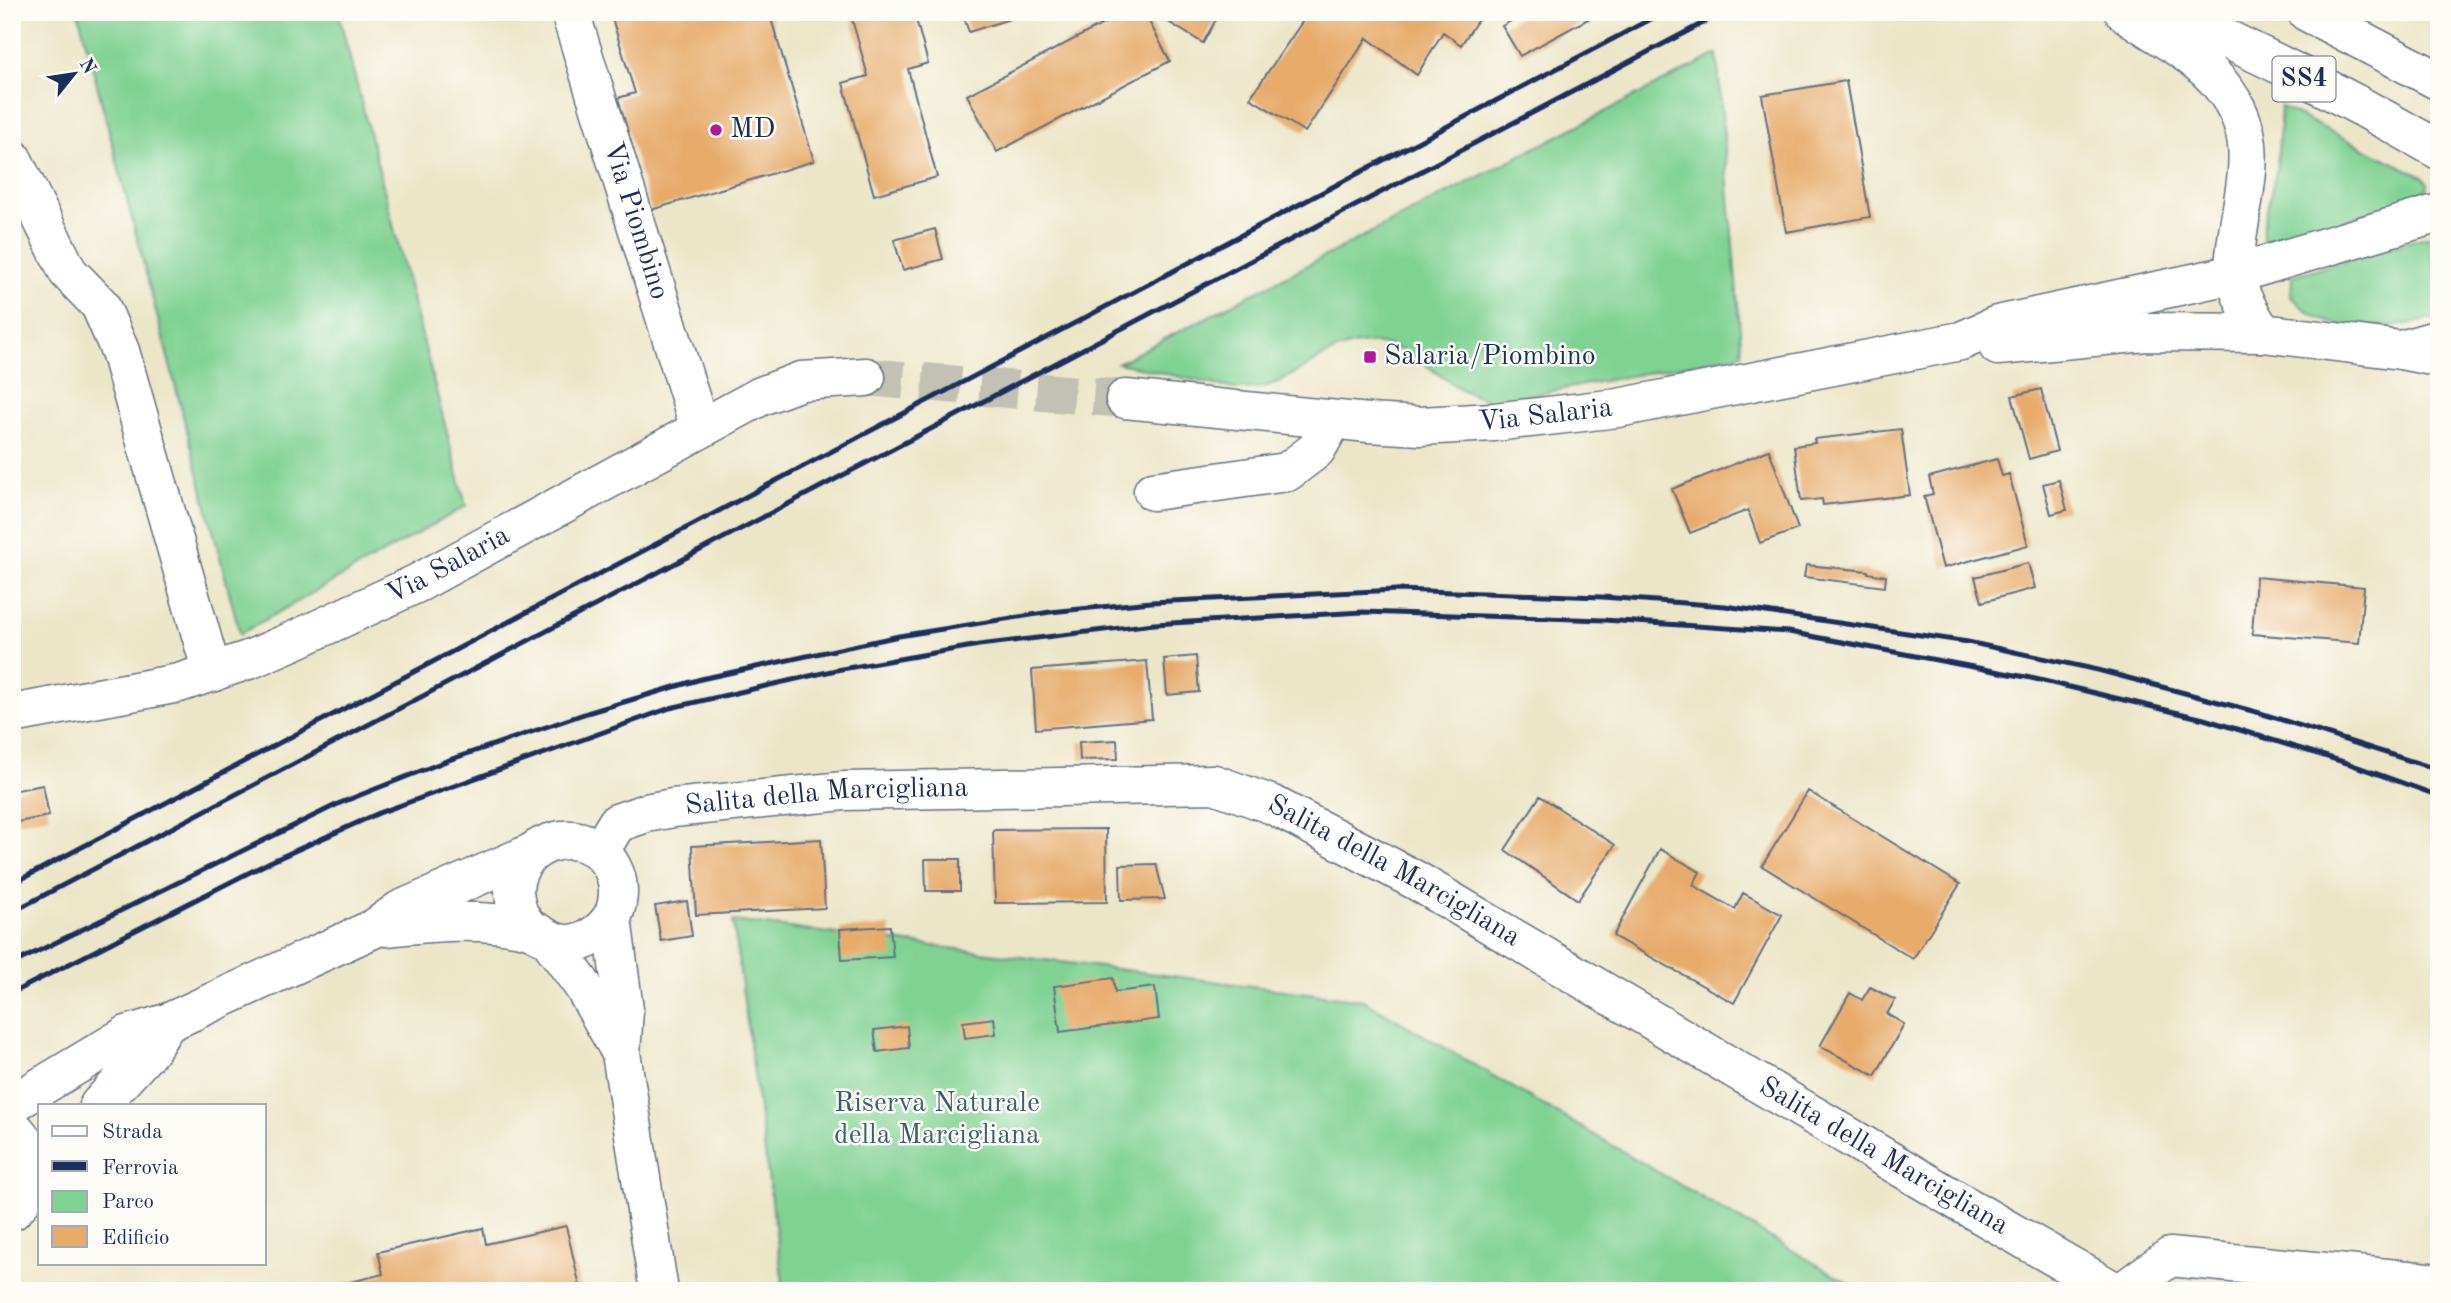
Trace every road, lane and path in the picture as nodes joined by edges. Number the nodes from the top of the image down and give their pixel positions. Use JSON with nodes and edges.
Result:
{"nodes":[{"id":1,"x":570,"y":12,"type":"edge"},
{"id":2,"x":2124,"y":12,"type":"edge"},
{"id":3,"x":2167,"y":12,"type":"edge"},
{"id":4,"x":2307,"y":12,"type":"edge"},
{"id":5,"x":2439,"y":81,"type":"edge"},
{"id":6,"x":2439,"y":150,"type":"edge"},
{"id":7,"x":12,"y":158,"type":"edge"},
{"id":8,"x":2439,"y":213,"type":"edge"},
{"id":9,"x":2235,"y":274,"type":"junction"},
{"id":10,"x":2263,"y":333,"type":"junction"},
{"id":11,"x":2439,"y":339,"type":"edge"},
{"id":12,"x":1961,"y":341,"type":"junction"},
{"id":13,"x":2401,"y":350,"type":"junction"},
{"id":14,"x":2439,"y":358,"type":"edge"},
{"id":15,"x":866,"y":377,"type":"tunnel mouth"},
{"id":16,"x":1125,"y":399,"type":"tunnel mouth"},
{"id":17,"x":1333,"y":419,"type":"junction"},
{"id":18,"x":700,"y":429,"type":"junction"},
{"id":19,"x":1153,"y":491,"type":"dead end"},
{"id":20,"x":212,"y":673,"type":"junction"},
{"id":21,"x":12,"y":714,"type":"edge"},
{"id":22,"x":600,"y":851,"type":"junction"},
{"id":23,"x":529,"y":854,"type":"junction"},
{"id":24,"x":612,"y":918,"type":"junction"},
{"id":25,"x":375,"y":928,"type":"junction"},
{"id":26,"x":540,"y":935,"type":"junction"},
{"id":27,"x":167,"y":1023,"type":"junction"},
{"id":28,"x":621,"y":1053,"type":"junction"},
{"id":29,"x":12,"y":1104,"type":"edge"},
{"id":30,"x":100,"y":1104,"type":"edge"},
{"id":31,"x":12,"y":1128,"type":"edge"},
{"id":32,"x":27,"y":1194,"type":"edge"},
{"id":33,"x":2439,"y":1283,"type":"edge"},
{"id":34,"x":659,"y":1291,"type":"edge"},
{"id":35,"x":2114,"y":1291,"type":"edge"},
{"id":36,"x":2123,"y":1291,"type":"edge"}],
"edges":[{"from":1,"to":18,"type":"street","name":"Via Piombino"},
{"from":2,"to":9,"type":"street"},
{"from":3,"to":6,"type":"street","number":"SS4"},
{"from":4,"to":5,"type":"street","number":"SS4"},
{"from":7,"to":20,"type":"street"},
{"from":8,"to":9,"type":"street"},
{"from":9,"to":10,"type":"street"},
{"from":9,"to":12,"type":"street"},
{"from":10,"to":12,"type":"street"},
{"from":10,"to":13,"type":"street"},
{"from":11,"to":13,"type":"street"},
{"from":12,"to":17,"type":"street","name":"Via Salaria"},
{"from":13,"to":14,"type":"street"},
{"from":15,"to":18,"type":"street","name":"Via Salaria"},
{"from":16,"to":17,"type":"street","name":"Via Salaria"},
{"from":17,"to":19,"type":"street"},
{"from":18,"to":20,"type":"street","name":"Via Salaria"},
{"from":20,"to":21,"type":"street","name":"Via Salaria"},
{"from":22,"to":23,"type":"street"},
{"from":22,"to":24,"type":"street"},
{"from":22,"to":35,"type":"street","name":"Salita della Marcigliana"},
{"from":23,"to":25,"type":"street"},
{"from":23,"to":26,"type":"street"},
{"from":24,"to":26,"type":"street"},
{"from":24,"to":28,"type":"street"},
{"from":25,"to":26,"type":"street"},
{"from":25,"to":27,"type":"street"},
{"from":26,"to":28,"type":"street"},
{"from":27,"to":29,"type":"street"},
{"from":27,"to":30,"type":"street"},
{"from":28,"to":34,"type":"street"},
{"from":31,"to":32,"type":"street"},
{"from":33,"to":36,"type":"street"}]}
